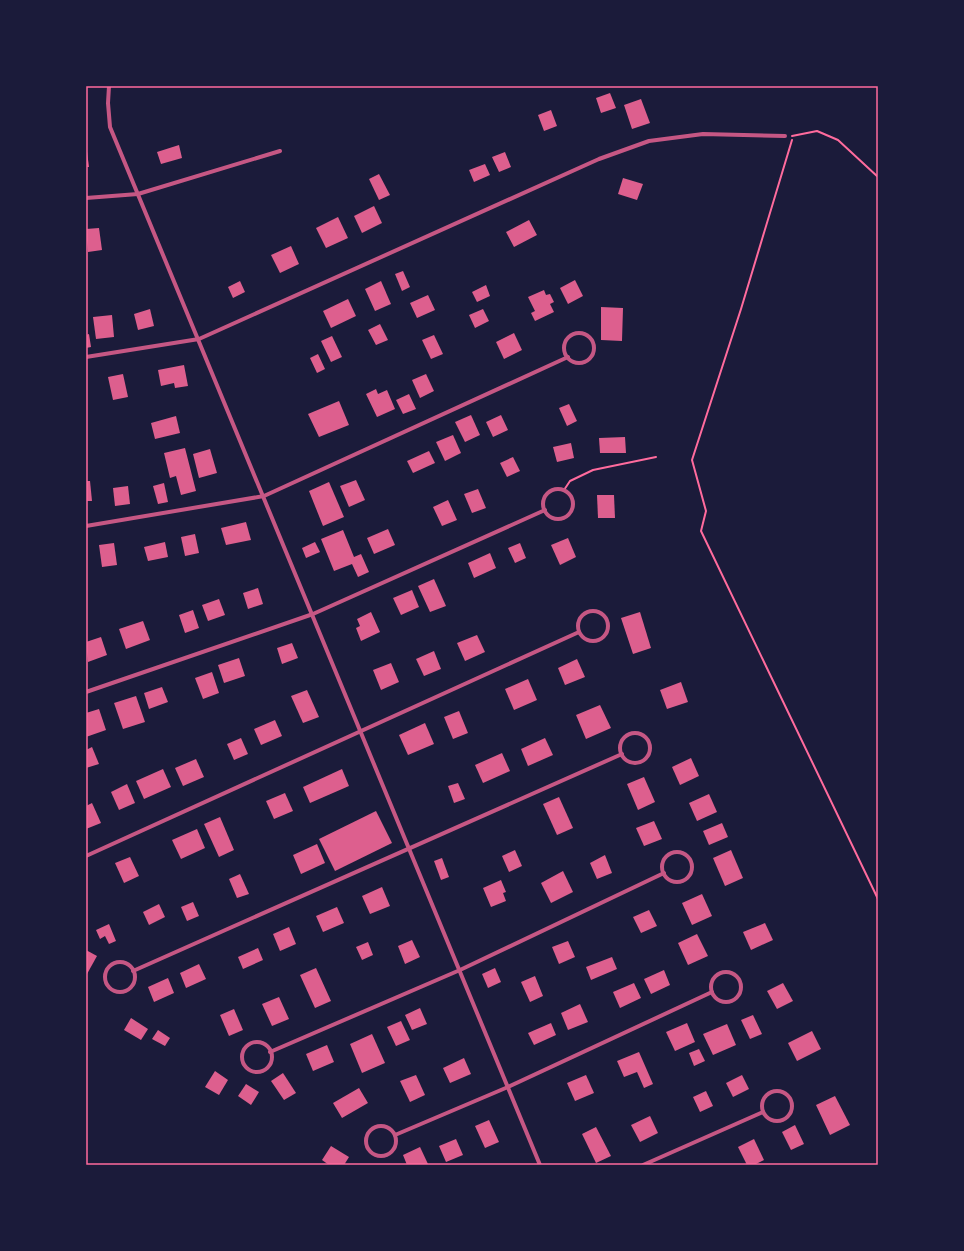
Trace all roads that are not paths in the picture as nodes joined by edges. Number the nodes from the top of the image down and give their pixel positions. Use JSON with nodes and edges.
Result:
{"nodes":[{"id":1,"x":108,"y":86,"type":"edge"},
{"id":2,"x":785,"y":136,"type":"road end"},
{"id":3,"x":280,"y":151,"type":"dead end"},
{"id":4,"x":138,"y":194,"type":"junction"},
{"id":5,"x":86,"y":198,"type":"edge"},
{"id":6,"x":199,"y":339,"type":"junction"},
{"id":7,"x":86,"y":357,"type":"edge"},
{"id":8,"x":568,"y":357,"type":"junction"},
{"id":9,"x":264,"y":496,"type":"junction"},
{"id":10,"x":545,"y":510,"type":"junction"},
{"id":11,"x":86,"y":526,"type":"edge"},
{"id":12,"x":313,"y":614,"type":"junction"},
{"id":13,"x":579,"y":632,"type":"junction"},
{"id":14,"x":86,"y":692,"type":"edge"},
{"id":15,"x":362,"y":732,"type":"junction"},
{"id":16,"x":622,"y":754,"type":"junction"},
{"id":17,"x":410,"y":849,"type":"junction"},
{"id":18,"x":86,"y":856,"type":"edge"},
{"id":19,"x":664,"y":873,"type":"junction"},
{"id":20,"x":460,"y":970,"type":"junction"},
{"id":21,"x":133,"y":972,"type":"junction"},
{"id":22,"x":712,"y":992,"type":"junction"},
{"id":23,"x":270,"y":1052,"type":"junction"},
{"id":24,"x":508,"y":1087,"type":"junction"},
{"id":25,"x":763,"y":1112,"type":"junction"},
{"id":26,"x":395,"y":1135,"type":"junction"},
{"id":27,"x":540,"y":1165,"type":"edge"},
{"id":28,"x":643,"y":1165,"type":"edge"}],
"edges":[{"from":1,"to":4,"type":"street"},
{"from":2,"to":6,"type":"street"},
{"from":3,"to":4,"type":"street"},
{"from":4,"to":5,"type":"street"},
{"from":4,"to":6,"type":"street"},
{"from":6,"to":7,"type":"street"},
{"from":6,"to":9,"type":"street"},
{"from":8,"to":8,"type":"street"},
{"from":8,"to":9,"type":"street"},
{"from":9,"to":11,"type":"street"},
{"from":9,"to":12,"type":"street"},
{"from":10,"to":10,"type":"street"},
{"from":10,"to":12,"type":"street"},
{"from":12,"to":14,"type":"street"},
{"from":12,"to":15,"type":"street"},
{"from":13,"to":13,"type":"street"},
{"from":13,"to":15,"type":"street"},
{"from":15,"to":17,"type":"street"},
{"from":15,"to":18,"type":"street"},
{"from":16,"to":16,"type":"street"},
{"from":16,"to":17,"type":"street"},
{"from":17,"to":20,"type":"street"},
{"from":17,"to":21,"type":"street"},
{"from":19,"to":19,"type":"street"},
{"from":19,"to":20,"type":"street"},
{"from":20,"to":23,"type":"street"},
{"from":20,"to":24,"type":"street"},
{"from":21,"to":21,"type":"street"},
{"from":22,"to":22,"type":"street"},
{"from":22,"to":24,"type":"street"},
{"from":23,"to":23,"type":"street"},
{"from":24,"to":26,"type":"street"},
{"from":24,"to":27,"type":"street"},
{"from":25,"to":25,"type":"street"},
{"from":25,"to":28,"type":"street"},
{"from":26,"to":26,"type":"street"}]}
